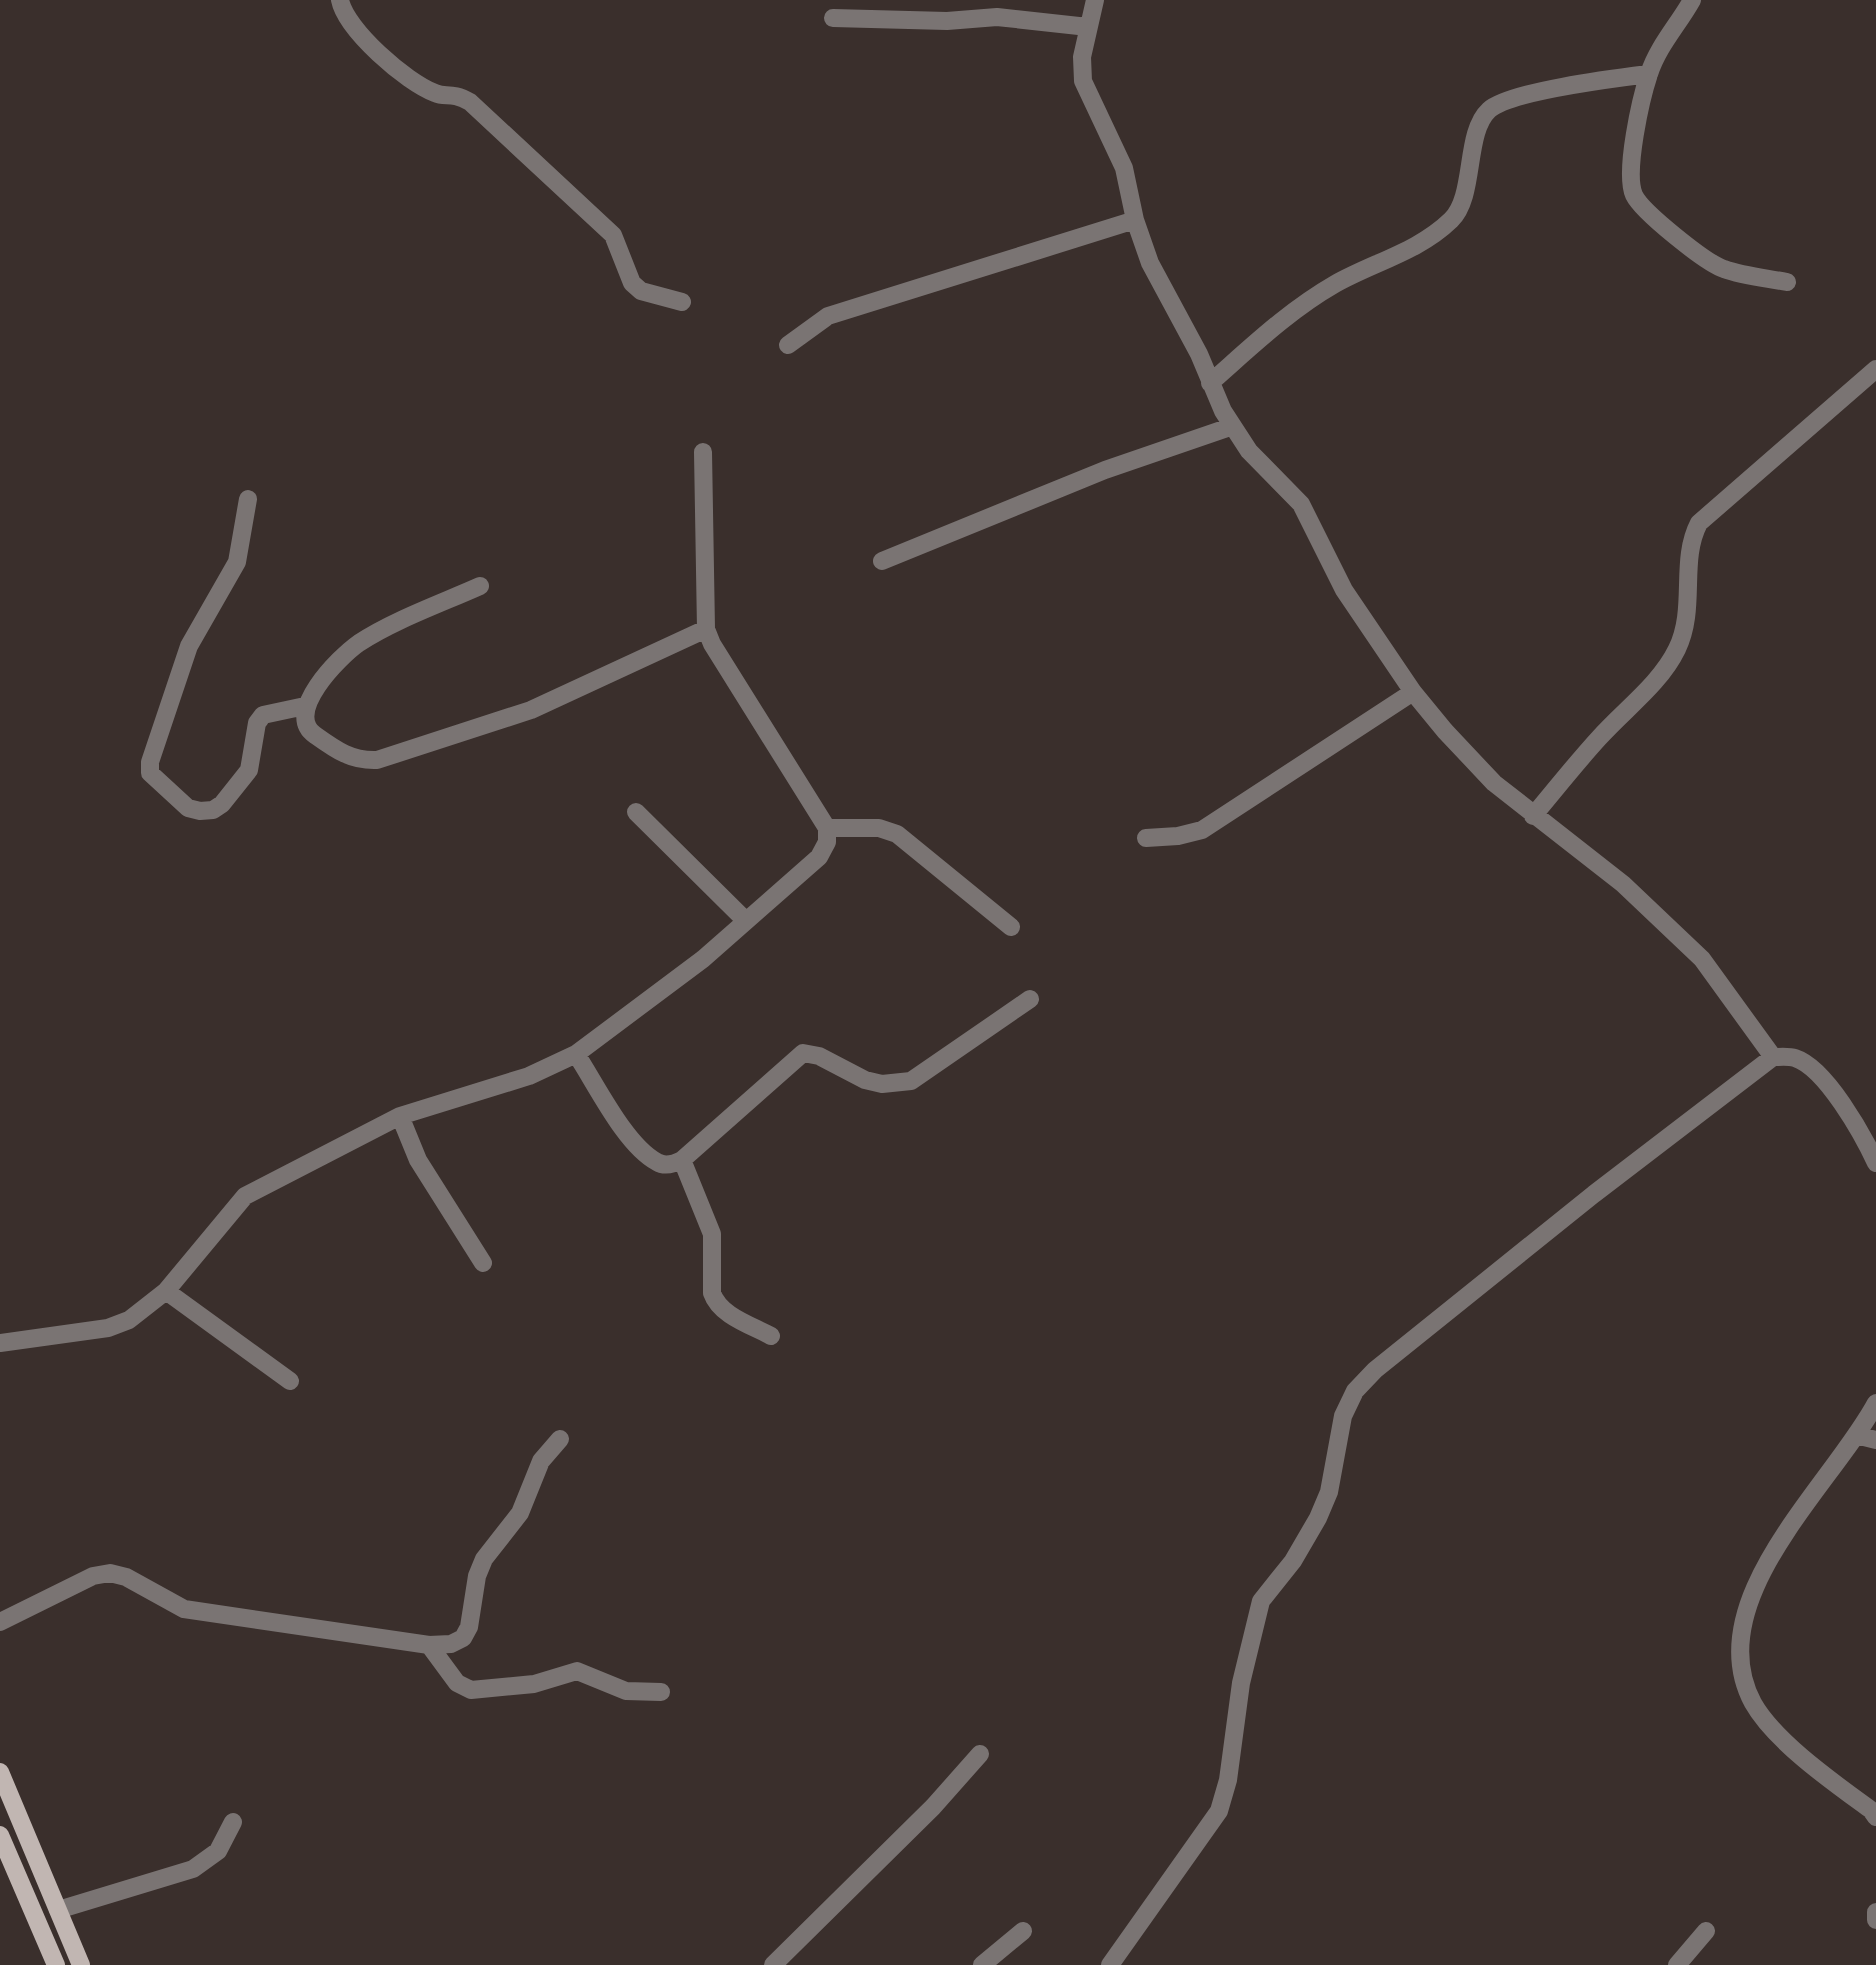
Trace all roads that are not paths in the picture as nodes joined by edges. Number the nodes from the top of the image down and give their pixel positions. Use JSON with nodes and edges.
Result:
{"nodes":[{"id":1,"x":340,"y":0,"type":"edge"},
{"id":2,"x":1095,"y":0,"type":"edge"},
{"id":3,"x":1692,"y":0,"type":"edge"},
{"id":4,"x":833,"y":18,"type":"dead end"},
{"id":5,"x":1088,"y":27,"type":"junction"},
{"id":6,"x":1649,"y":74,"type":"junction"},
{"id":7,"x":1135,"y":220,"type":"junction"},
{"id":8,"x":1787,"y":282,"type":"dead end"},
{"id":9,"x":682,"y":302,"type":"dead end"},
{"id":10,"x":788,"y":345,"type":"dead end"},
{"id":11,"x":1876,"y":369,"type":"edge"},
{"id":12,"x":1210,"y":383,"type":"junction"},
{"id":13,"x":1233,"y":426,"type":"junction"},
{"id":14,"x":703,"y":452,"type":"dead end"},
{"id":15,"x":248,"y":499,"type":"dead end"},
{"id":16,"x":882,"y":561,"type":"dead end"},
{"id":17,"x":480,"y":586,"type":"dead end"},
{"id":18,"x":706,"y":629,"type":"junction"},
{"id":19,"x":1413,"y":692,"type":"junction"},
{"id":20,"x":305,"y":706,"type":"junction"},
{"id":21,"x":636,"y":812,"type":"dead end"},
{"id":22,"x":1533,"y":816,"type":"junction"},
{"id":23,"x":827,"y":828,"type":"junction"},
{"id":24,"x":1146,"y":838,"type":"dead end"},
{"id":25,"x":746,"y":921,"type":"junction"},
{"id":26,"x":1012,"y":927,"type":"dead end"},
{"id":27,"x":1030,"y":999,"type":"dead end"},
{"id":28,"x":576,"y":1054,"type":"junction"},
{"id":29,"x":1773,"y":1057,"type":"junction"},
{"id":30,"x":400,"y":1116,"type":"junction"},
{"id":31,"x":1874,"y":1155,"type":"edge"},
{"id":32,"x":682,"y":1160,"type":"junction"},
{"id":33,"x":483,"y":1263,"type":"dead end"},
{"id":34,"x":166,"y":1291,"type":"junction"},
{"id":35,"x":771,"y":1336,"type":"dead end"},
{"id":36,"x":0,"y":1343,"type":"edge"},
{"id":37,"x":290,"y":1381,"type":"dead end"},
{"id":38,"x":1876,"y":1403,"type":"edge"},
{"id":39,"x":1856,"y":1435,"type":"junction"},
{"id":40,"x":560,"y":1440,"type":"dead end"},
{"id":41,"x":1876,"y":1440,"type":"edge"},
{"id":42,"x":0,"y":1622,"type":"edge"},
{"id":43,"x":429,"y":1646,"type":"junction"},
{"id":44,"x":661,"y":1692,"type":"dead end"},
{"id":45,"x":980,"y":1754,"type":"dead end"},
{"id":46,"x":0,"y":1772,"type":"edge"},
{"id":47,"x":1876,"y":1818,"type":"edge"},
{"id":48,"x":233,"y":1822,"type":"dead end"},
{"id":49,"x":0,"y":1835,"type":"edge"},
{"id":50,"x":58,"y":1910,"type":"junction"},
{"id":51,"x":1876,"y":1912,"type":"edge"},
{"id":52,"x":1876,"y":1920,"type":"edge"},
{"id":53,"x":1023,"y":1931,"type":"dead end"},
{"id":54,"x":1706,"y":1931,"type":"dead end"},
{"id":55,"x":56,"y":1965,"type":"edge"},
{"id":56,"x":81,"y":1965,"type":"edge"},
{"id":57,"x":773,"y":1965,"type":"edge"},
{"id":58,"x":982,"y":1965,"type":"edge"},
{"id":59,"x":1110,"y":1965,"type":"edge"},
{"id":60,"x":1677,"y":1965,"type":"edge"}],
"edges":[{"from":1,"to":9,"type":"street"},
{"from":2,"to":5,"type":"street"},
{"from":3,"to":6,"type":"street"},
{"from":4,"to":5,"type":"street"},
{"from":5,"to":7,"type":"street"},
{"from":6,"to":8,"type":"street"},
{"from":6,"to":12,"type":"street"},
{"from":7,"to":10,"type":"street"},
{"from":7,"to":12,"type":"street"},
{"from":11,"to":22,"type":"street"},
{"from":12,"to":13,"type":"street"},
{"from":13,"to":16,"type":"street"},
{"from":13,"to":19,"type":"street"},
{"from":14,"to":18,"type":"street"},
{"from":15,"to":20,"type":"street"},
{"from":17,"to":20,"type":"street"},
{"from":18,"to":20,"type":"street"},
{"from":18,"to":23,"type":"street"},
{"from":19,"to":22,"type":"street"},
{"from":19,"to":24,"type":"street"},
{"from":21,"to":25,"type":"street"},
{"from":22,"to":29,"type":"street"},
{"from":23,"to":25,"type":"street"},
{"from":23,"to":26,"type":"street"},
{"from":25,"to":28,"type":"street"},
{"from":27,"to":32,"type":"street"},
{"from":28,"to":30,"type":"street"},
{"from":28,"to":32,"type":"street"},
{"from":29,"to":31,"type":"street"},
{"from":29,"to":59,"type":"street"},
{"from":30,"to":33,"type":"street"},
{"from":30,"to":34,"type":"street"},
{"from":32,"to":35,"type":"street"},
{"from":34,"to":36,"type":"street"},
{"from":34,"to":37,"type":"street"},
{"from":38,"to":39,"type":"street"},
{"from":39,"to":41,"type":"street"},
{"from":39,"to":47,"type":"street"},
{"from":40,"to":43,"type":"street"},
{"from":42,"to":43,"type":"street"},
{"from":43,"to":44,"type":"street"},
{"from":45,"to":57,"type":"street"},
{"from":46,"to":50,"type":"main road"},
{"from":48,"to":50,"type":"street"},
{"from":49,"to":55,"type":"main road"},
{"from":50,"to":56,"type":"main road"},
{"from":51,"to":52,"type":"street"},
{"from":53,"to":58,"type":"street"},
{"from":54,"to":60,"type":"street"}]}
